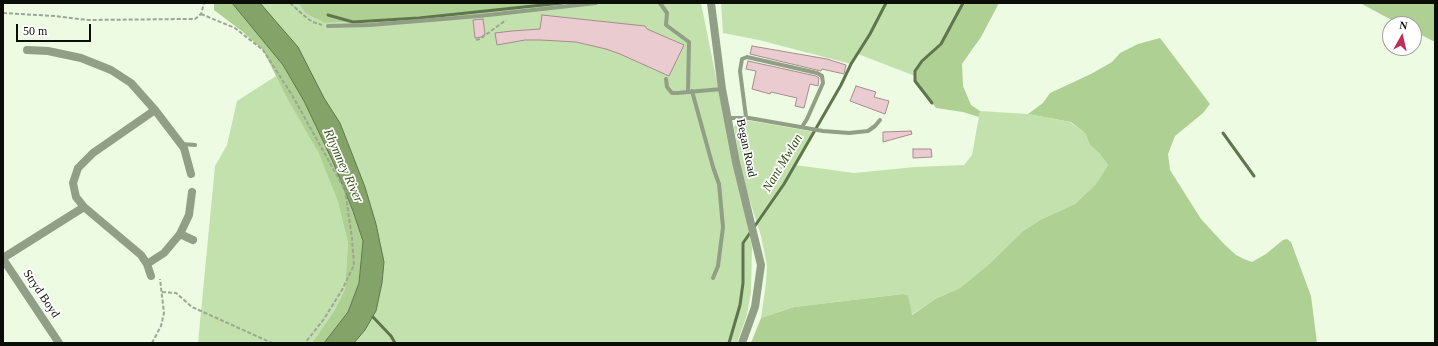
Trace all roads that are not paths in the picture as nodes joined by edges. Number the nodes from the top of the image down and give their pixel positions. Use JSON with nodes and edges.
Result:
{"nodes":[{"id":1,"x":596,"y":3,"type":"edge"},
{"id":2,"x":660,"y":3,"type":"edge"},
{"id":3,"x":711,"y":3,"type":"edge"},
{"id":4,"x":328,"y":26,"type":"road end"},
{"id":5,"x":27,"y":50,"type":"dead end"},
{"id":6,"x":666,"y":79,"type":"dead end"},
{"id":7,"x":722,"y":89,"type":"junction"},
{"id":8,"x":690,"y":92,"type":"junction"},
{"id":9,"x":155,"y":110,"type":"junction"},
{"id":10,"x":746,"y":117,"type":"junction"},
{"id":11,"x":728,"y":118,"type":"junction"},
{"id":12,"x":880,"y":120,"type":"dead end"},
{"id":13,"x":802,"y":127,"type":"junction"},
{"id":14,"x":181,"y":144,"type":"junction"},
{"id":15,"x":195,"y":145,"type":"dead end"},
{"id":16,"x":191,"y":174,"type":"dead end"},
{"id":17,"x":192,"y":192,"type":"dead end"},
{"id":18,"x":84,"y":207,"type":"junction"},
{"id":19,"x":180,"y":234,"type":"junction"},
{"id":20,"x":193,"y":240,"type":"dead end"},
{"id":21,"x":3,"y":258,"type":"edge"},
{"id":22,"x":147,"y":264,"type":"junction"},
{"id":23,"x":151,"y":276,"type":"road end"},
{"id":24,"x":713,"y":278,"type":"dead end"},
{"id":25,"x":59,"y":343,"type":"edge"},
{"id":26,"x":742,"y":343,"type":"edge"}],
"edges":[{"from":1,"to":4,"type":"lane"},
{"from":2,"to":8,"type":"lane"},
{"from":3,"to":7,"type":"street","name":"Began Road"},
{"from":5,"to":9,"type":"street"},
{"from":6,"to":8,"type":"lane"},
{"from":7,"to":8,"type":"lane"},
{"from":7,"to":11,"type":"street","name":"Began Road"},
{"from":8,"to":24,"type":"lane"},
{"from":9,"to":14,"type":"street"},
{"from":9,"to":18,"type":"street"},
{"from":10,"to":11,"type":"lane"},
{"from":10,"to":13,"type":"lane"},
{"from":10,"to":13,"type":"lane"},
{"from":11,"to":26,"type":"street","name":"Began Road"},
{"from":12,"to":13,"type":"lane"},
{"from":14,"to":15,"type":"lane"},
{"from":14,"to":16,"type":"street"},
{"from":17,"to":19,"type":"street"},
{"from":18,"to":21,"type":"street"},
{"from":18,"to":22,"type":"street"},
{"from":19,"to":20,"type":"street"},
{"from":19,"to":22,"type":"street"},
{"from":21,"to":25,"type":"street","name":"Stryd Boyd"},
{"from":22,"to":23,"type":"street"}]}
